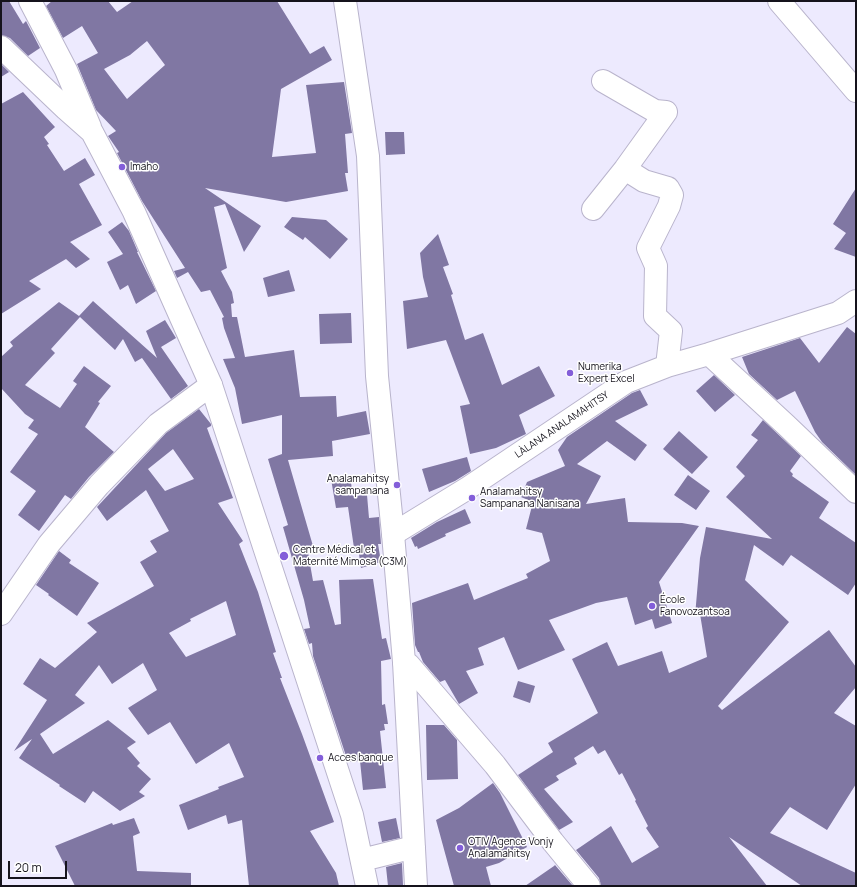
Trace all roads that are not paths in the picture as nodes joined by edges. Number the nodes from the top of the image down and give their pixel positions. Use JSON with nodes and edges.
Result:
{"nodes":[{"id":1,"x":30,"y":1,"type":"edge"},
{"id":2,"x":346,"y":1,"type":"edge"},
{"id":3,"x":779,"y":1,"type":"edge"},
{"id":4,"x":1,"y":47,"type":"edge"},
{"id":5,"x":602,"y":80,"type":"dead end"},
{"id":6,"x":856,"y":91,"type":"edge"},
{"id":7,"x":92,"y":132,"type":"junction"},
{"id":8,"x":625,"y":169,"type":"junction"},
{"id":9,"x":593,"y":209,"type":"dead end"},
{"id":10,"x":856,"y":301,"type":"edge"},
{"id":11,"x":709,"y":354,"type":"junction"},
{"id":12,"x":667,"y":366,"type":"junction"},
{"id":13,"x":211,"y":385,"type":"junction"},
{"id":14,"x":856,"y":492,"type":"edge"},
{"id":15,"x":393,"y":534,"type":"junction"},
{"id":16,"x":1,"y":614,"type":"edge"},
{"id":17,"x":404,"y":662,"type":"junction"},
{"id":18,"x":414,"y":847,"type":"junction"},
{"id":19,"x":362,"y":860,"type":"junction"},
{"id":20,"x":367,"y":886,"type":"edge"},
{"id":21,"x":416,"y":886,"type":"edge"},
{"id":22,"x":589,"y":886,"type":"edge"}],
"edges":[{"from":1,"to":7,"type":"main road"},
{"from":2,"to":15,"type":"main road"},
{"from":3,"to":6,"type":"main road"},
{"from":4,"to":7,"type":"main road"},
{"from":5,"to":8,"type":"main road"},
{"from":7,"to":13,"type":"main road"},
{"from":8,"to":9,"type":"main road"},
{"from":8,"to":12,"type":"main road"},
{"from":10,"to":11,"type":"main road","name":"LÀLANA ANALAMAHITSY"},
{"from":11,"to":12,"type":"main road","name":"LÀLANA ANALAMAHITSY"},
{"from":11,"to":14,"type":"main road"},
{"from":12,"to":15,"type":"main road","name":"LÀLANA ANALAMAHITSY"},
{"from":13,"to":16,"type":"main road"},
{"from":13,"to":19,"type":"main road"},
{"from":15,"to":17,"type":"main road"},
{"from":17,"to":18,"type":"main road"},
{"from":17,"to":22,"type":"main road"},
{"from":18,"to":19,"type":"main road"},
{"from":18,"to":21,"type":"main road"},
{"from":19,"to":20,"type":"main road"}]}
